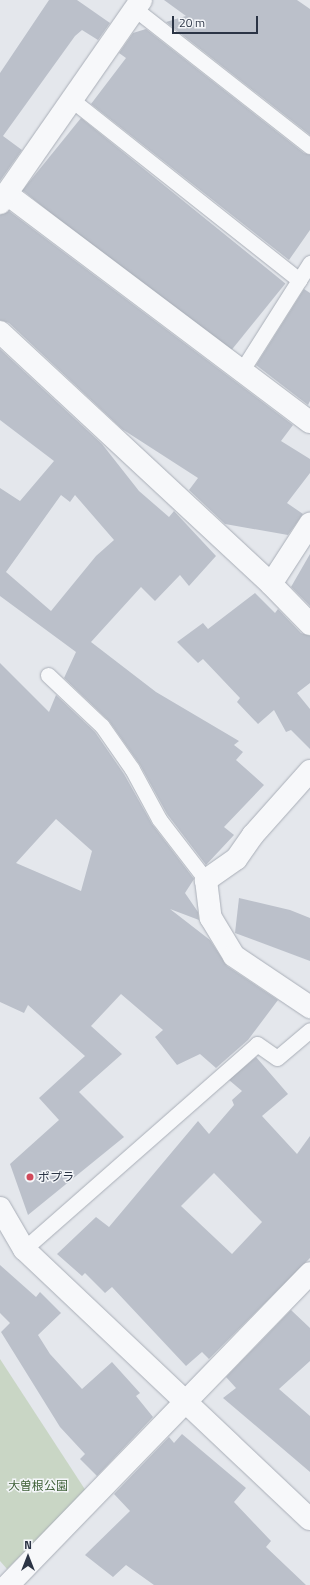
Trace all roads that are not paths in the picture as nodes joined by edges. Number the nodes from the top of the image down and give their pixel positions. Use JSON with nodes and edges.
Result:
{"nodes":[{"id":1,"x":138,"y":5,"type":"edge"},
{"id":2,"x":72,"y":100,"type":"junction"},
{"id":3,"x":310,"y":146,"type":"edge"},
{"id":4,"x":3,"y":199,"type":"edge"},
{"id":5,"x":310,"y":264,"type":"edge"},
{"id":6,"x":299,"y":280,"type":"junction"},
{"id":7,"x":0,"y":332,"type":"edge"},
{"id":8,"x":242,"y":370,"type":"junction"},
{"id":9,"x":310,"y":422,"type":"edge"},
{"id":10,"x":310,"y":524,"type":"edge"},
{"id":11,"x":271,"y":584,"type":"junction"},
{"id":12,"x":310,"y":624,"type":"edge"},
{"id":13,"x":48,"y":674,"type":"dead end"},
{"id":14,"x":310,"y":771,"type":"edge"},
{"id":15,"x":206,"y":880,"type":"junction"},
{"id":16,"x":310,"y":1007,"type":"edge"},
{"id":17,"x":310,"y":1030,"type":"edge"},
{"id":18,"x":0,"y":1208,"type":"edge"},
{"id":19,"x":24,"y":1249,"type":"junction"},
{"id":20,"x":310,"y":1274,"type":"edge"},
{"id":21,"x":187,"y":1400,"type":"junction"},
{"id":22,"x":310,"y":1519,"type":"edge"},
{"id":23,"x":8,"y":1585,"type":"edge"}],
"edges":[{"from":1,"to":2,"type":"street"},
{"from":1,"to":3,"type":"lane"},
{"from":2,"to":4,"type":"street"},
{"from":2,"to":6,"type":"lane"},
{"from":4,"to":8,"type":"street"},
{"from":5,"to":6,"type":"lane"},
{"from":6,"to":8,"type":"lane"},
{"from":7,"to":11,"type":"street"},
{"from":8,"to":9,"type":"street"},
{"from":10,"to":11,"type":"street"},
{"from":11,"to":12,"type":"street"},
{"from":13,"to":15,"type":"lane"},
{"from":14,"to":15,"type":"street"},
{"from":15,"to":16,"type":"street"},
{"from":17,"to":19,"type":"lane"},
{"from":18,"to":19,"type":"street"},
{"from":19,"to":21,"type":"street"},
{"from":20,"to":21,"type":"street"},
{"from":21,"to":22,"type":"street"},
{"from":21,"to":23,"type":"street"}]}
